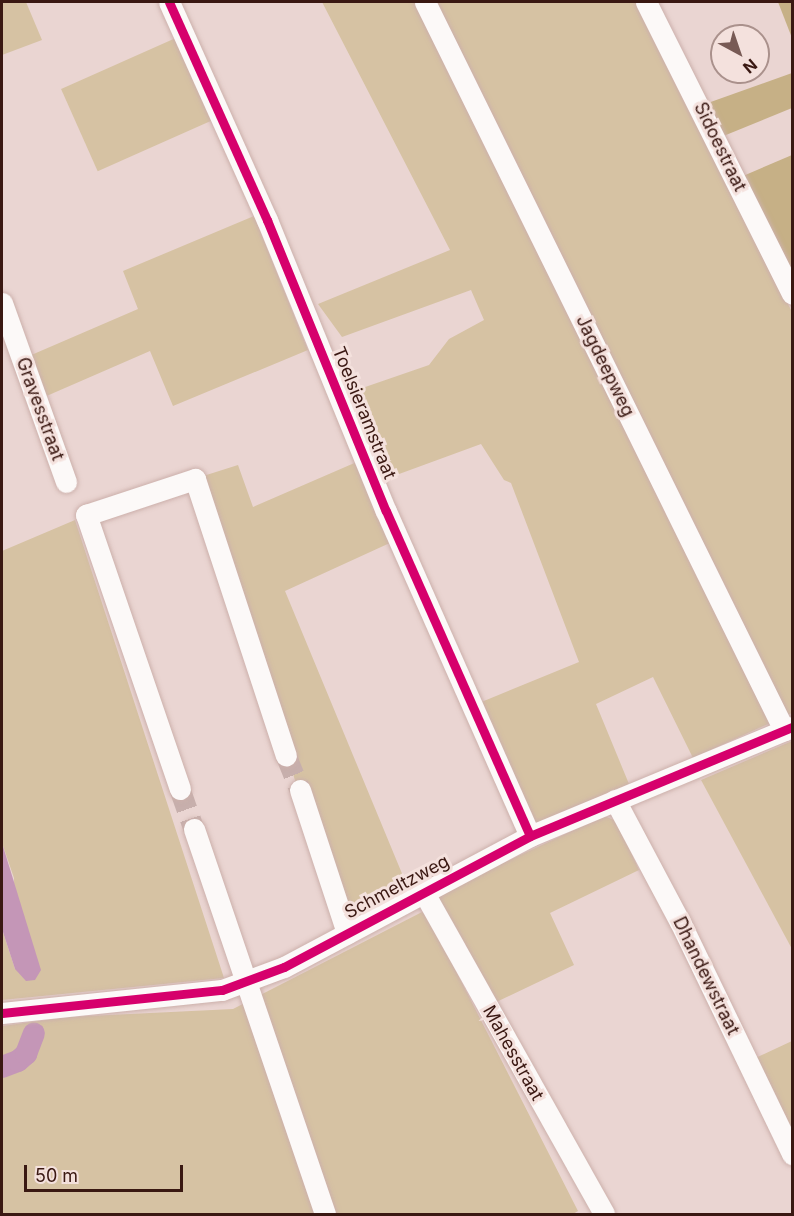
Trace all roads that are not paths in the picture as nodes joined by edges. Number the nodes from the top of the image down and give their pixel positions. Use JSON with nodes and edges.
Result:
{"nodes":[{"id":1,"x":169,"y":2,"type":"edge"},
{"id":2,"x":425,"y":2,"type":"edge"},
{"id":3,"x":646,"y":2,"type":"edge"},
{"id":4,"x":792,"y":294,"type":"edge"},
{"id":5,"x":2,"y":303,"type":"edge"},
{"id":6,"x":66,"y":482,"type":"dead end"},
{"id":7,"x":788,"y":729,"type":"edge"},
{"id":8,"x":286,"y":755,"type":"tunnel mouth"},
{"id":9,"x":180,"y":789,"type":"tunnel mouth"},
{"id":10,"x":300,"y":790,"type":"tunnel mouth"},
{"id":11,"x":615,"y":800,"type":"junction"},
{"id":12,"x":194,"y":829,"type":"tunnel mouth"},
{"id":13,"x":530,"y":836,"type":"junction"},
{"id":14,"x":423,"y":891,"type":"junction"},
{"id":15,"x":347,"y":933,"type":"junction"},
{"id":16,"x":245,"y":982,"type":"junction"},
{"id":17,"x":2,"y":1012,"type":"edge"},
{"id":18,"x":792,"y":1154,"type":"edge"},
{"id":19,"x":325,"y":1215,"type":"edge"},
{"id":20,"x":604,"y":1215,"type":"edge"}],
"edges":[{"from":1,"to":13,"type":"street","name":"Toelsieramstraat"},
{"from":2,"to":7,"type":"street","name":"Jagdeepweg"},
{"from":3,"to":4,"type":"street","name":"Sidoestraat"},
{"from":5,"to":6,"type":"street","name":"Gravesstraat"},
{"from":7,"to":11,"type":"street","name":"Schmeltzweg"},
{"from":8,"to":9,"type":"street"},
{"from":10,"to":15,"type":"street"},
{"from":11,"to":13,"type":"street","name":"Schmeltzweg"},
{"from":11,"to":18,"type":"street","name":"Dhandewstraat"},
{"from":12,"to":16,"type":"street"},
{"from":13,"to":14,"type":"street","name":"Schmeltzweg"},
{"from":14,"to":15,"type":"street","name":"Schmeltzweg"},
{"from":14,"to":20,"type":"street","name":"Mahesstraat"},
{"from":15,"to":16,"type":"street","name":"Schmeltzweg"},
{"from":16,"to":17,"type":"street","name":"Schmeltzweg"},
{"from":16,"to":19,"type":"street"}]}
